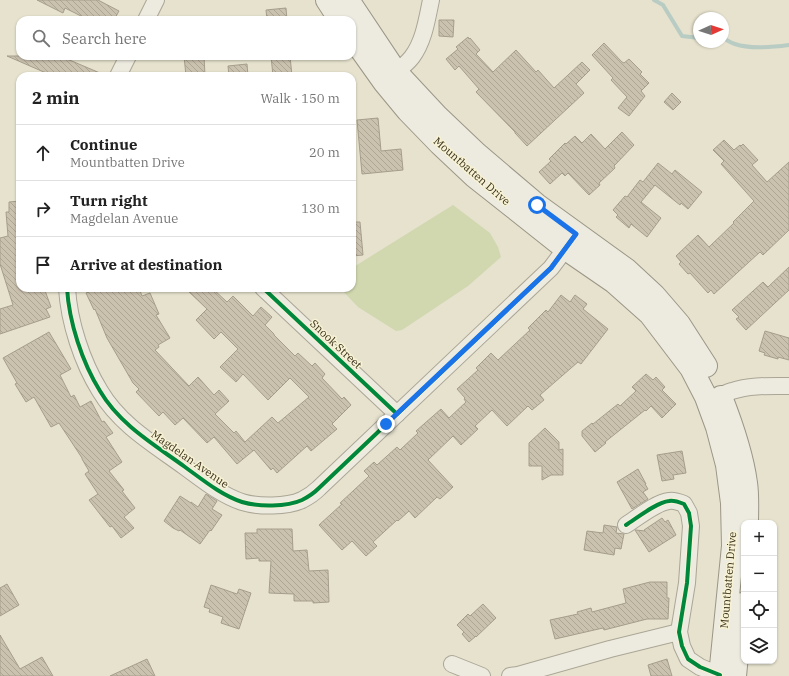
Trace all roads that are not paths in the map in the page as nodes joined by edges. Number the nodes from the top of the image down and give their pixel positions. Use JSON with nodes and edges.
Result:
{"nodes":[{"id":1,"x":156,"y":0,"type":"edge"},
{"id":2,"x":327,"y":0,"type":"edge"},
{"id":3,"x":348,"y":0,"type":"edge"},
{"id":4,"x":431,"y":0,"type":"edge"},
{"id":5,"x":148,"y":16,"type":"edge"},
{"id":6,"x":337,"y":16,"type":"edge"},
{"id":7,"x":356,"y":41,"type":"edge"},
{"id":8,"x":126,"y":60,"type":"edge"},
{"id":9,"x":120,"y":72,"type":"edge"},
{"id":10,"x":390,"y":77,"type":"junction"},
{"id":11,"x":571,"y":241,"type":"junction"},
{"id":12,"x":68,"y":292,"type":"edge"},
{"id":13,"x":267,"y":292,"type":"edge"},
{"id":14,"x":789,"y":386,"type":"edge"},
{"id":15,"x":714,"y":399,"type":"junction"},
{"id":16,"x":397,"y":414,"type":"junction"},
{"id":17,"x":747,"y":520,"type":"edge"},
{"id":18,"x":626,"y":525,"type":"dead end"},
{"id":19,"x":743,"y":592,"type":"edge"},
{"id":20,"x":679,"y":632,"type":"junction"},
{"id":21,"x":452,"y":664,"type":"dead end"},
{"id":22,"x":482,"y":676,"type":"edge"},
{"id":23,"x":510,"y":676,"type":"edge"},
{"id":24,"x":725,"y":676,"type":"edge"}],
"edges":[{"from":1,"to":5,"type":"street"},
{"from":2,"to":6,"type":"main road"},
{"from":3,"to":10,"type":"main road","name":"Mountbatten Drive"},
{"from":4,"to":10,"type":"street"},
{"from":7,"to":10,"type":"main road","name":"Mountbatten Drive"},
{"from":8,"to":9,"type":"street"},
{"from":10,"to":11,"type":"main road","name":"Mountbatten Drive"},
{"from":11,"to":15,"type":"main road","name":"Mountbatten Drive"},
{"from":11,"to":16,"type":"street","name":"Magdelan Avenue"},
{"from":12,"to":16,"type":"street","name":"Magdelan Avenue"},
{"from":13,"to":16,"type":"street","name":"Snook Street"},
{"from":14,"to":15,"type":"street"},
{"from":15,"to":17,"type":"main road","name":"Mountbatten Drive"},
{"from":15,"to":24,"type":"main road","name":"Mountbatten Drive"},
{"from":18,"to":20,"type":"street"},
{"from":19,"to":24,"type":"main road","name":"Mountbatten Drive"},
{"from":20,"to":23,"type":"street"},
{"from":20,"to":24,"type":"street"},
{"from":21,"to":22,"type":"street"}]}
